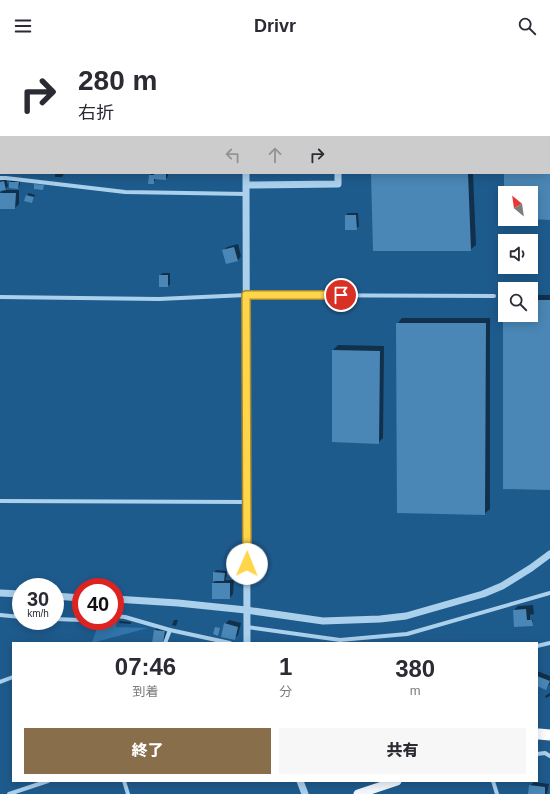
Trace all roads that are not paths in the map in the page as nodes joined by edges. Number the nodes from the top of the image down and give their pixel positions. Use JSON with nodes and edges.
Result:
{"nodes":[{"id":1,"x":246,"y":174,"type":"edge"},
{"id":2,"x":338,"y":174,"type":"edge"},
{"id":3,"x":0,"y":178,"type":"edge"},
{"id":4,"x":247,"y":185,"type":"junction"},
{"id":5,"x":247,"y":194,"type":"junction"},
{"id":6,"x":246,"y":295,"type":"junction"},
{"id":7,"x":494,"y":296,"type":"dead end"},
{"id":8,"x":0,"y":297,"type":"edge"},
{"id":9,"x":0,"y":501,"type":"edge"},
{"id":10,"x":247,"y":502,"type":"junction"},
{"id":11,"x":550,"y":554,"type":"edge"},
{"id":12,"x":0,"y":593,"type":"edge"},
{"id":13,"x":550,"y":593,"type":"edge"},
{"id":14,"x":12,"y":594,"type":"edge"},
{"id":15,"x":124,"y":600,"type":"edge"},
{"id":16,"x":246,"y":610,"type":"junction"},
{"id":17,"x":0,"y":615,"type":"edge"},
{"id":18,"x":12,"y":616,"type":"edge"},
{"id":19,"x":124,"y":617,"type":"edge"},
{"id":20,"x":247,"y":627,"type":"junction"},
{"id":21,"x":170,"y":630,"type":"junction"},
{"id":22,"x":166,"y":642,"type":"edge"},
{"id":23,"x":225,"y":642,"type":"edge"},
{"id":24,"x":247,"y":642,"type":"edge"},
{"id":25,"x":550,"y":643,"type":"edge"},
{"id":26,"x":538,"y":646,"type":"edge"},
{"id":27,"x":12,"y":677,"type":"edge"},
{"id":28,"x":0,"y":682,"type":"edge"},
{"id":29,"x":550,"y":730,"type":"edge"},
{"id":30,"x":538,"y":734,"type":"edge"},
{"id":31,"x":550,"y":735,"type":"edge"},
{"id":32,"x":538,"y":754,"type":"edge"},
{"id":33,"x":550,"y":756,"type":"edge"},
{"id":34,"x":45,"y":782,"type":"edge"},
{"id":35,"x":124,"y":782,"type":"edge"},
{"id":36,"x":300,"y":782,"type":"edge"},
{"id":37,"x":394,"y":782,"type":"edge"},
{"id":38,"x":493,"y":782,"type":"edge"},
{"id":39,"x":9,"y":794,"type":"edge"},
{"id":40,"x":128,"y":794,"type":"edge"},
{"id":41,"x":305,"y":794,"type":"edge"},
{"id":42,"x":358,"y":794,"type":"edge"},
{"id":43,"x":497,"y":794,"type":"edge"}],
"edges":[{"from":1,"to":4,"type":"street"},
{"from":2,"to":4,"type":"street"},
{"from":3,"to":5,"type":"street"},
{"from":4,"to":5,"type":"street"},
{"from":5,"to":6,"type":"street"},
{"from":6,"to":7,"type":"street"},
{"from":6,"to":8,"type":"street"},
{"from":6,"to":10,"type":"street"},
{"from":9,"to":10,"type":"street"},
{"from":10,"to":16,"type":"street"},
{"from":11,"to":16,"type":"street"},
{"from":12,"to":14,"type":"street"},
{"from":13,"to":20,"type":"street"},
{"from":15,"to":16,"type":"street"},
{"from":16,"to":20,"type":"street"},
{"from":17,"to":18,"type":"street"},
{"from":19,"to":21,"type":"street"},
{"from":20,"to":24,"type":"street"},
{"from":21,"to":22,"type":"street"},
{"from":21,"to":23,"type":"street"},
{"from":25,"to":26,"type":"street"},
{"from":27,"to":28,"type":"street"},
{"from":29,"to":30,"type":"main road"},
{"from":30,"to":31,"type":"highway"},
{"from":32,"to":33,"type":"street"},
{"from":34,"to":39,"type":"street"},
{"from":35,"to":40,"type":"street"},
{"from":36,"to":41,"type":"street"},
{"from":37,"to":42,"type":"main road"},
{"from":38,"to":43,"type":"street"}]}
